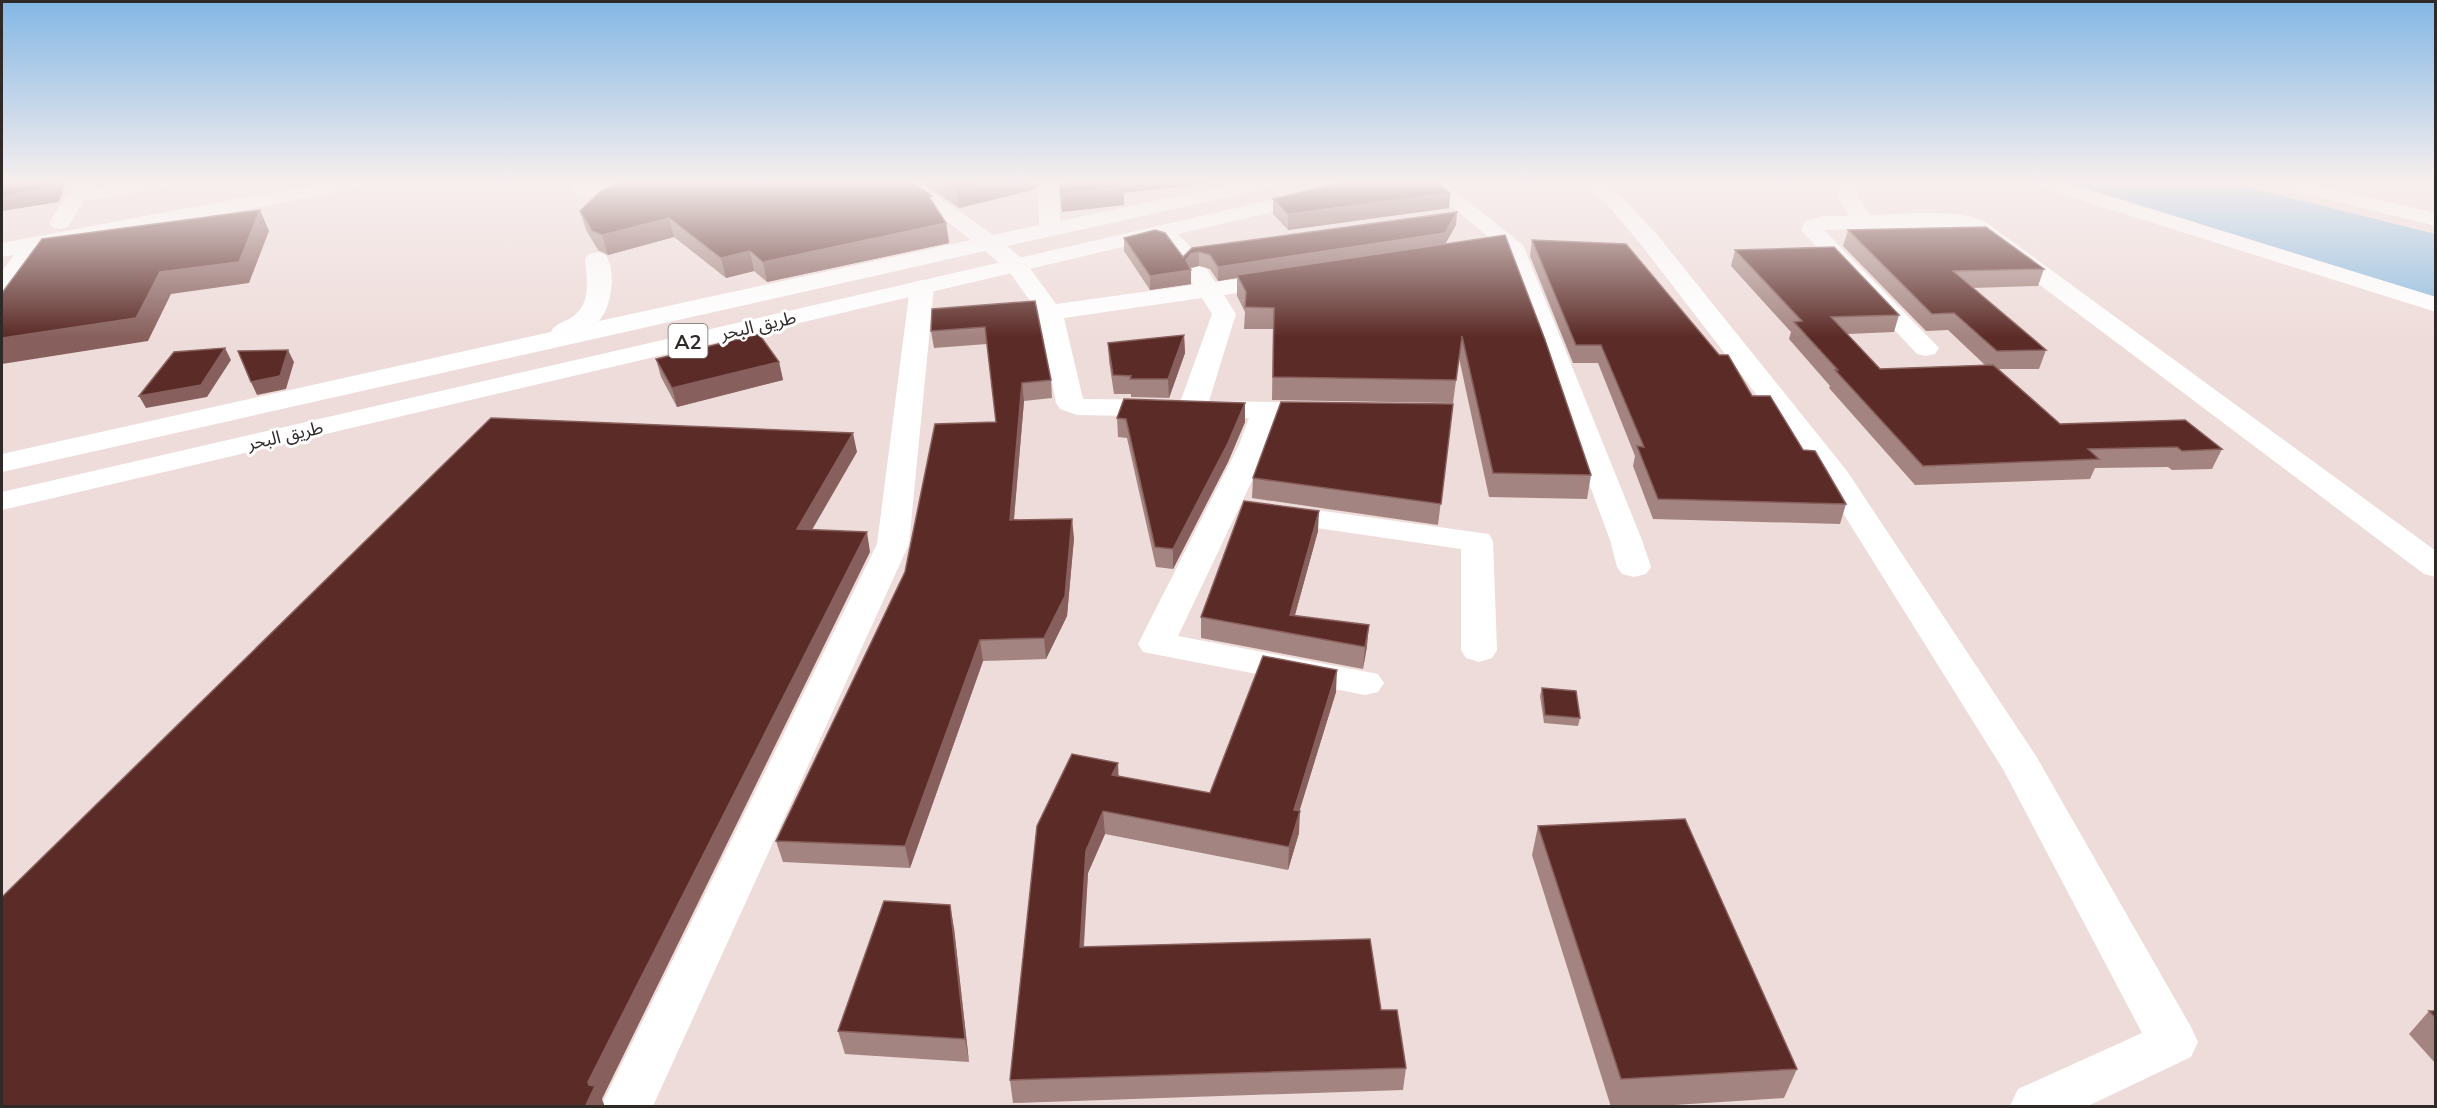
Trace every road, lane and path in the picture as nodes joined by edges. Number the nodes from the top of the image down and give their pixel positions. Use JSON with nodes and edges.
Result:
{"nodes":[{"id":1,"x":87,"y":234,"type":"edge"},
{"id":2,"x":977,"y":234,"type":"edge"},
{"id":3,"x":1031,"y":234,"type":"edge"},
{"id":4,"x":1153,"y":234,"type":"edge"},
{"id":5,"x":1163,"y":234,"type":"edge"},
{"id":6,"x":1492,"y":234,"type":"edge"},
{"id":7,"x":1644,"y":234,"type":"edge"},
{"id":8,"x":1816,"y":234,"type":"edge"},
{"id":9,"x":1987,"y":234,"type":"edge"},
{"id":10,"x":2208,"y":234,"type":"edge"},
{"id":11,"x":988,"y":242,"type":"junction"},
{"id":12,"x":34,"y":244,"type":"junction"},
{"id":13,"x":1512,"y":245,"type":"junction"},
{"id":14,"x":2,"y":250,"type":"edge"},
{"id":15,"x":1477,"y":250,"type":"edge"},
{"id":16,"x":597,"y":259,"type":"edge"},
{"id":17,"x":1016,"y":265,"type":"junction"},
{"id":18,"x":1303,"y":277,"type":"edge"},
{"id":19,"x":2,"y":286,"type":"edge"},
{"id":20,"x":922,"y":287,"type":"junction"},
{"id":21,"x":1210,"y":291,"type":"junction"},
{"id":22,"x":599,"y":304,"type":"junction"},
{"id":23,"x":2436,"y":305,"type":"edge"},
{"id":24,"x":676,"y":311,"type":"junction"},
{"id":25,"x":1050,"y":312,"type":"junction"},
{"id":26,"x":532,"y":344,"type":"junction"},
{"id":27,"x":1926,"y":348,"type":"dead end"},
{"id":28,"x":1192,"y":409,"type":"junction"},
{"id":29,"x":1266,"y":410,"type":"junction"},
{"id":30,"x":1347,"y":412,"type":"edge"},
{"id":31,"x":2,"y":463,"type":"edge"},
{"id":32,"x":2,"y":501,"type":"edge"},
{"id":33,"x":1224,"y":506,"type":"junction"},
{"id":34,"x":1634,"y":567,"type":"dead end"},
{"id":35,"x":2436,"y":567,"type":"edge"},
{"id":36,"x":1479,"y":650,"type":"dead end"},
{"id":37,"x":1365,"y":683,"type":"dead end"},
{"id":38,"x":627,"y":1107,"type":"edge"},
{"id":39,"x":2036,"y":1107,"type":"edge"}],
"edges":[{"from":1,"to":12,"type":"main road"},
{"from":2,"to":11,"type":"main road"},
{"from":3,"to":11,"type":"main road"},
{"from":4,"to":17,"type":"main road","name":"طريق البحر","number":"A2"},
{"from":5,"to":21,"type":"main road"},
{"from":6,"to":13,"type":"main road"},
{"from":7,"to":39,"type":"main road"},
{"from":8,"to":27,"type":"main road"},
{"from":9,"to":35,"type":"main road"},
{"from":10,"to":23,"type":"main road"},
{"from":11,"to":17,"type":"main road"},
{"from":11,"to":24,"type":"main road"},
{"from":12,"to":14,"type":"main road"},
{"from":12,"to":19,"type":"main road"},
{"from":13,"to":15,"type":"main road"},
{"from":13,"to":34,"type":"main road"},
{"from":16,"to":22,"type":"main road"},
{"from":17,"to":20,"type":"main road","name":"طريق البحر","number":"A2"},
{"from":17,"to":25,"type":"main road"},
{"from":18,"to":21,"type":"main road"},
{"from":20,"to":32,"type":"main road","name":"طريق البحر","number":"A2"},
{"from":20,"to":38,"type":"main road"},
{"from":21,"to":25,"type":"main road"},
{"from":21,"to":28,"type":"main road"},
{"from":22,"to":24,"type":"main road"},
{"from":22,"to":26,"type":"main road"},
{"from":24,"to":26,"type":"main road"},
{"from":25,"to":28,"type":"main road"},
{"from":26,"to":31,"type":"main road"},
{"from":28,"to":29,"type":"main road"},
{"from":29,"to":30,"type":"main road"},
{"from":29,"to":33,"type":"main road"},
{"from":33,"to":36,"type":"main road"},
{"from":33,"to":37,"type":"main road"}]}
